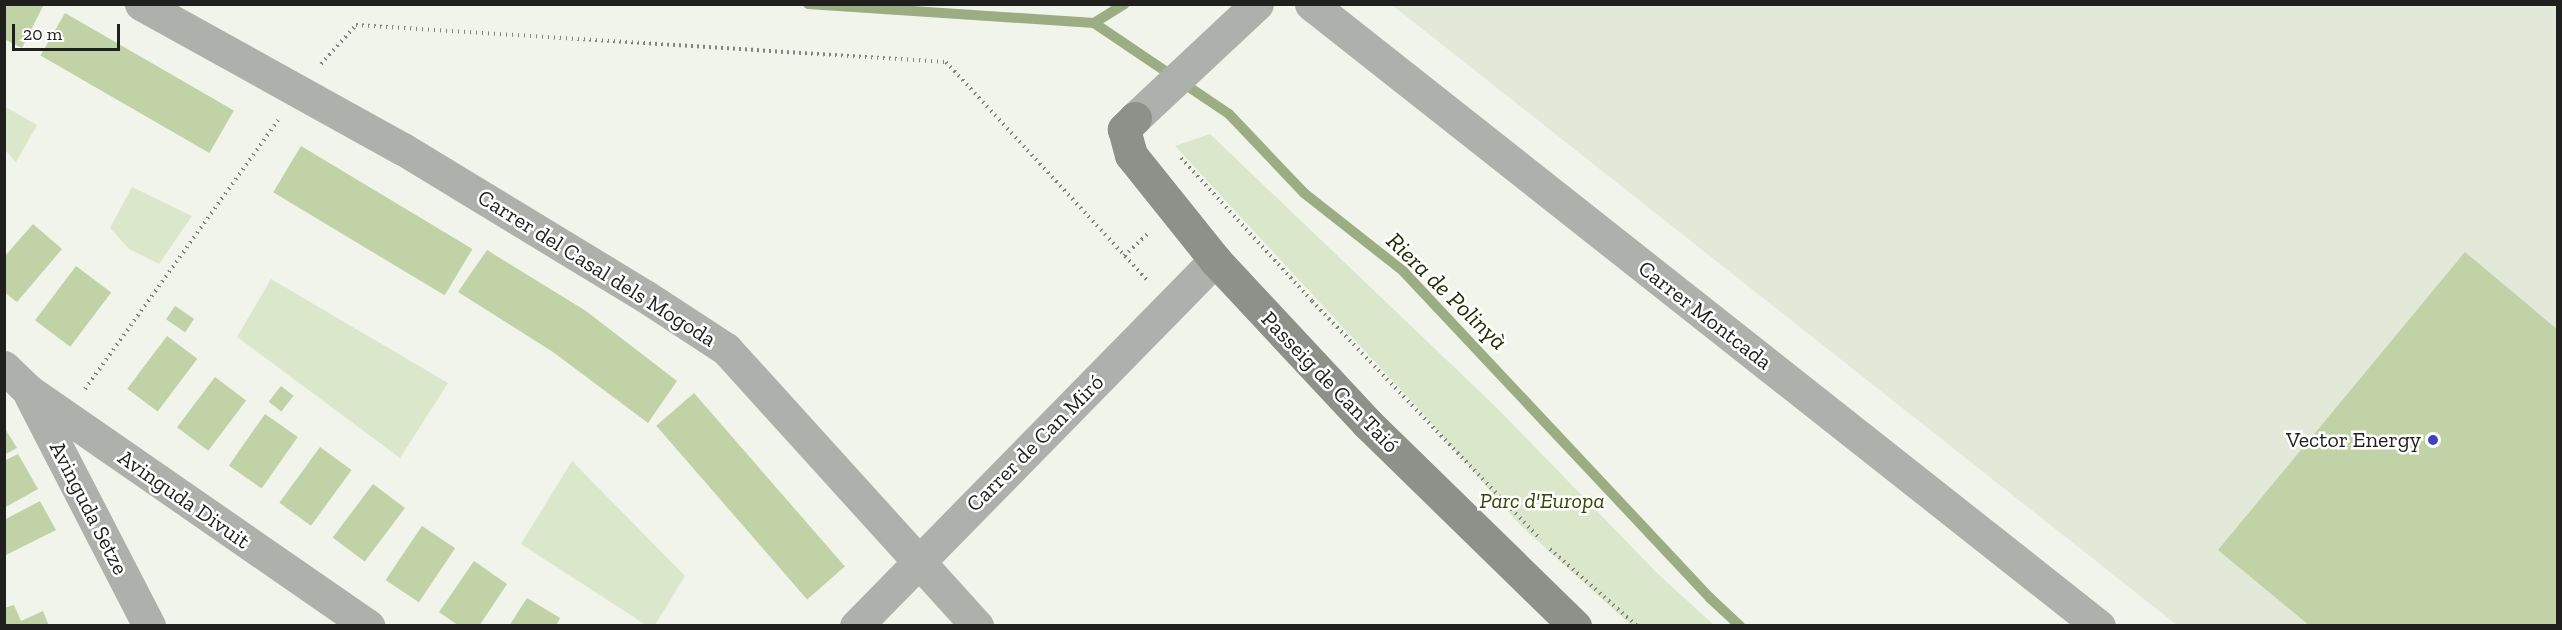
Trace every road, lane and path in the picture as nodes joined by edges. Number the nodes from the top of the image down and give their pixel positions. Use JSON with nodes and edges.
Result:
{"nodes":[{"id":1,"x":141,"y":4,"type":"edge"},
{"id":2,"x":1257,"y":4,"type":"edge"},
{"id":3,"x":1311,"y":4,"type":"edge"},
{"id":4,"x":298,"y":91,"type":"junction"},
{"id":5,"x":1135,"y":118,"type":"joint"},
{"id":6,"x":1176,"y":154,"type":"dead end"},
{"id":7,"x":1215,"y":260,"type":"junction"},
{"id":8,"x":1172,"y":304,"type":"junction"},
{"id":9,"x":4,"y":367,"type":"edge"},
{"id":10,"x":29,"y":391,"type":"junction"},
{"id":11,"x":65,"y":416,"type":"junction"},
{"id":12,"x":918,"y":562,"type":"junction"},
{"id":13,"x":149,"y":626,"type":"edge"},
{"id":14,"x":369,"y":626,"type":"edge"},
{"id":15,"x":856,"y":626,"type":"edge"},
{"id":16,"x":977,"y":626,"type":"edge"},
{"id":17,"x":1575,"y":626,"type":"edge"},
{"id":18,"x":1637,"y":626,"type":"edge"},
{"id":19,"x":2098,"y":626,"type":"edge"}],
"edges":[{"from":1,"to":4,"type":"street","name":"Carrer del Casal dels Mogoda"},
{"from":2,"to":5,"type":"street"},
{"from":3,"to":19,"type":"street","name":"Carrer Montcada"},
{"from":4,"to":8,"type":"path"},
{"from":4,"to":11,"type":"path"},
{"from":4,"to":12,"type":"street","name":"Carrer del Casal dels Mogoda"},
{"from":5,"to":7,"type":"main road","name":"Passeig de Can Taió"},
{"from":6,"to":18,"type":"path"},
{"from":7,"to":8,"type":"street","name":"Carrer de Can Miró"},
{"from":7,"to":17,"type":"main road","name":"Passeig de Can Taió"},
{"from":8,"to":12,"type":"street","name":"Carrer de Can Miró"},
{"from":9,"to":10,"type":"street","name":"Avinguda Divuit"},
{"from":10,"to":11,"type":"street","name":"Avinguda Divuit"},
{"from":10,"to":13,"type":"street","name":"Avinguda Setze"},
{"from":11,"to":14,"type":"street","name":"Avinguda Divuit"},
{"from":12,"to":15,"type":"street","name":"Carrer de Can Miró"},
{"from":12,"to":16,"type":"street","name":"Carrer del Casal dels Mogoda"}]}
